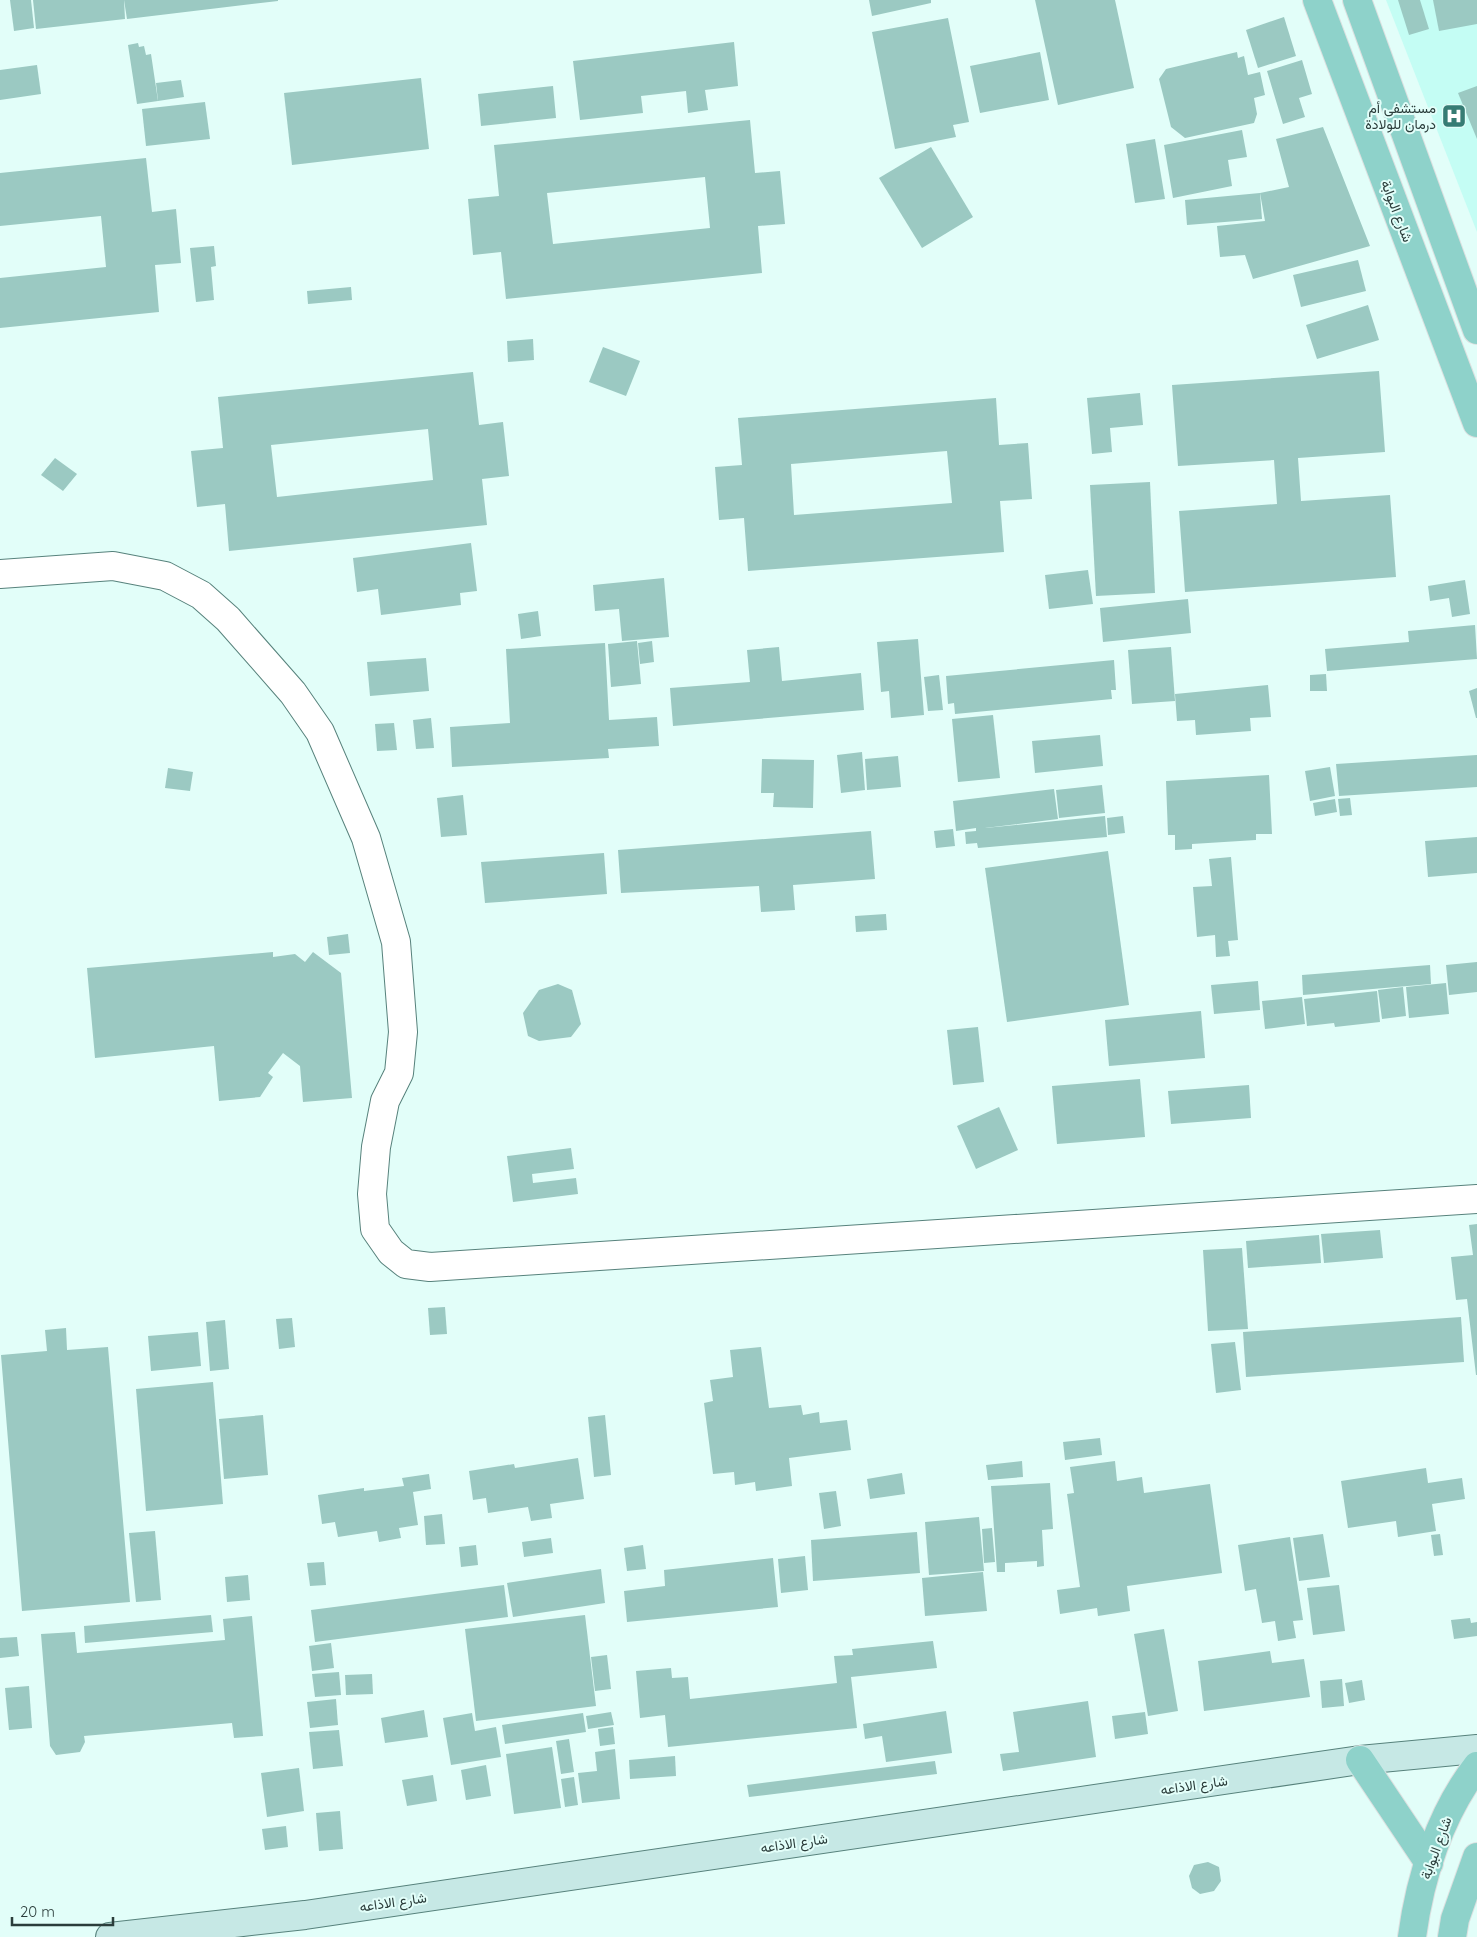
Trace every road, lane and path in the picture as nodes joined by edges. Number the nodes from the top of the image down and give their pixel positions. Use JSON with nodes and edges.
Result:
{"nodes":[{"id":1,"x":1317,"y":0,"type":"edge"},
{"id":2,"x":1356,"y":0,"type":"edge"},
{"id":3,"x":1477,"y":330,"type":"edge"},
{"id":4,"x":1476,"y":419,"type":"edge"},
{"id":5,"x":0,"y":574,"type":"edge"},
{"id":6,"x":1477,"y":1199,"type":"edge"},
{"id":7,"x":1477,"y":1750,"type":"edge"},
{"id":8,"x":1360,"y":1760,"type":"junction"},
{"id":9,"x":1477,"y":1766,"type":"edge"},
{"id":10,"x":1477,"y":1857,"type":"edge"},
{"id":11,"x":1429,"y":1863,"type":"junction"},
{"id":12,"x":297,"y":1926,"type":"edge"},
{"id":13,"x":159,"y":1934,"type":"edge"},
{"id":14,"x":110,"y":1937,"type":"edge"},
{"id":15,"x":1412,"y":1937,"type":"edge"},
{"id":16,"x":1452,"y":1937,"type":"edge"}],
"edges":[{"from":1,"to":4,"type":"main road","name":"شارع البوابة"},
{"from":2,"to":3,"type":"main road"},
{"from":5,"to":6,"type":"street"},
{"from":7,"to":8,"type":"street","name":"شارع الاذاعه"},
{"from":8,"to":11,"type":"main road"},
{"from":8,"to":12,"type":"street","name":"شارع الاذاعه"},
{"from":9,"to":11,"type":"main road","name":"شارع البوابة"},
{"from":10,"to":16,"type":"main road"},
{"from":11,"to":15,"type":"main road","name":"شارع البوابة"},
{"from":12,"to":13,"type":"street","name":"شارع الاذاعه"},
{"from":13,"to":14,"type":"street","name":"شارع الاذاعه"}]}
